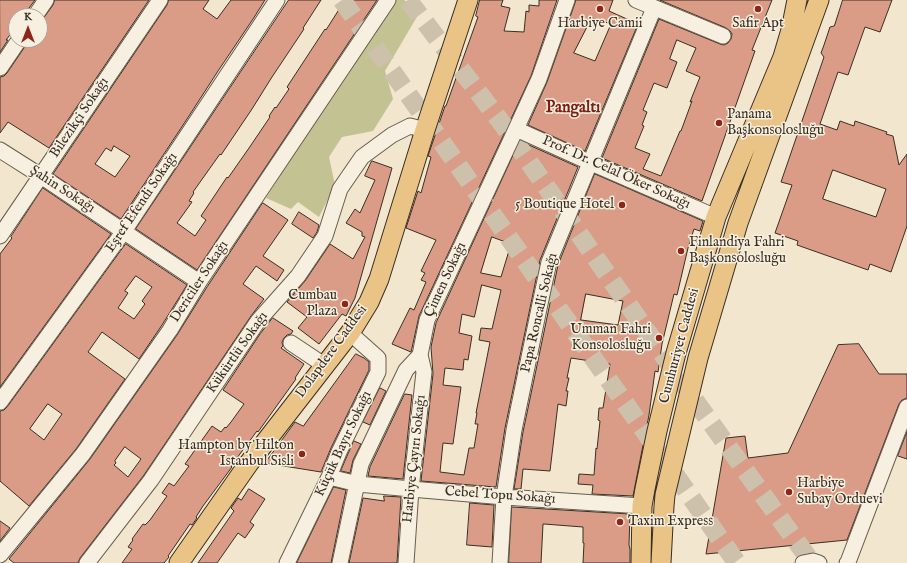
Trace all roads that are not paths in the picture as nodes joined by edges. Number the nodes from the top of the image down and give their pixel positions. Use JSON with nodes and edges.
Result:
{"nodes":[{"id":1,"x":160,"y":0,"type":"edge"},
{"id":2,"x":276,"y":0,"type":"edge"},
{"id":3,"x":388,"y":0,"type":"edge"},
{"id":4,"x":468,"y":0,"type":"edge"},
{"id":5,"x":567,"y":0,"type":"edge"},
{"id":6,"x":636,"y":0,"type":"edge"},
{"id":7,"x":797,"y":0,"type":"edge"},
{"id":8,"x":806,"y":0,"type":"edge"},
{"id":9,"x":819,"y":0,"type":"edge"},
{"id":10,"x":654,"y":8,"type":"junction"},
{"id":11,"x":723,"y":36,"type":"dead end"},
{"id":12,"x":14,"y":48,"type":"edge"},
{"id":13,"x":800,"y":53,"type":"junction"},
{"id":14,"x":0,"y":68,"type":"edge"},
{"id":15,"x":516,"y":129,"type":"junction"},
{"id":16,"x":425,"y":130,"type":"junction"},
{"id":17,"x":0,"y":150,"type":"edge"},
{"id":18,"x":591,"y":163,"type":"junction"},
{"id":19,"x":41,"y":176,"type":"junction"},
{"id":20,"x":716,"y":217,"type":"junction"},
{"id":21,"x":124,"y":231,"type":"junction"},
{"id":22,"x":0,"y":236,"type":"edge"},
{"id":23,"x":199,"y":282,"type":"junction"},
{"id":24,"x":350,"y":333,"type":"junction"},
{"id":25,"x":291,"y":343,"type":"dead end"},
{"id":26,"x":420,"y":355,"type":"junction"},
{"id":27,"x":324,"y":365,"type":"junction"},
{"id":28,"x":0,"y":402,"type":"edge"},
{"id":29,"x":907,"y":407,"type":"edge"},
{"id":30,"x":329,"y":477,"type":"junction"},
{"id":31,"x":358,"y":484,"type":"junction"},
{"id":32,"x":411,"y":490,"type":"junction"},
{"id":33,"x":504,"y":497,"type":"junction"},
{"id":34,"x":642,"y":506,"type":"junction"},
{"id":35,"x":0,"y":555,"type":"edge"},
{"id":36,"x":0,"y":561,"type":"edge"},
{"id":37,"x":3,"y":563,"type":"edge"},
{"id":38,"x":87,"y":563,"type":"edge"},
{"id":39,"x":179,"y":563,"type":"edge"},
{"id":40,"x":287,"y":563,"type":"edge"},
{"id":41,"x":340,"y":563,"type":"edge"},
{"id":42,"x":406,"y":563,"type":"edge"},
{"id":43,"x":500,"y":563,"type":"edge"},
{"id":44,"x":641,"y":563,"type":"edge"},
{"id":45,"x":661,"y":563,"type":"edge"},
{"id":46,"x":803,"y":563,"type":"edge"},
{"id":47,"x":819,"y":563,"type":"edge"},
{"id":48,"x":847,"y":563,"type":"edge"}],
"edges":[{"from":1,"to":19,"type":"street","name":"Bilezikçi Sokağı"},
{"from":2,"to":21,"type":"street","name":"Eşref Efendi Sokağı"},
{"from":3,"to":23,"type":"street","name":"Dericiler Sokağı"},
{"from":4,"to":16,"type":"main road","name":"Dolapdere Caddesi"},
{"from":5,"to":15,"type":"street","name":"Çimen Sokağı"},
{"from":6,"to":10,"type":"street"},
{"from":7,"to":20,"type":"main road","name":"Cumhuriyet Caddesi"},
{"from":8,"to":13,"type":"main road"},
{"from":9,"to":13,"type":"main road"},
{"from":10,"to":11,"type":"street"},
{"from":10,"to":18,"type":"street","name":"Papa Roncalli Sokağı"},
{"from":12,"to":14,"type":"street"},
{"from":13,"to":45,"type":"main road","name":"Cumhuriyet Caddesi"},
{"from":15,"to":18,"type":"street","name":"Prof. Dr. Celal Öker Sokağı"},
{"from":15,"to":26,"type":"street","name":"Çimen Sokağı"},
{"from":16,"to":24,"type":"main road","name":"Dolapdere Caddesi"},
{"from":16,"to":38,"type":"street","name":"Kükürtlü Sokağı"},
{"from":17,"to":19,"type":"street","name":"Şahin Sokağı"},
{"from":18,"to":20,"type":"street","name":"Prof. Dr. Celal Öker Sokağı"},
{"from":18,"to":33,"type":"street","name":"Papa Roncalli Sokağı"},
{"from":19,"to":21,"type":"street","name":"Şahin Sokağı"},
{"from":19,"to":22,"type":"street","name":"Bilezikçi Sokağı"},
{"from":20,"to":34,"type":"main road","name":"Cumhuriyet Caddesi"},
{"from":21,"to":23,"type":"street","name":"Şahin Sokağı"},
{"from":21,"to":28,"type":"street","name":"Eşref Efendi Sokağı"},
{"from":23,"to":35,"type":"street","name":"Dericiler Sokağı"},
{"from":24,"to":27,"type":"main road","name":"Dolapdere Caddesi"},
{"from":24,"to":30,"type":"street","name":"Küçük Bayır Sokağı"},
{"from":25,"to":27,"type":"street"},
{"from":26,"to":31,"type":"street"},
{"from":26,"to":32,"type":"street","name":"Harbiye Çayırı Sokağı"},
{"from":27,"to":39,"type":"main road","name":"Dolapdere Caddesi"},
{"from":29,"to":48,"type":"street"},
{"from":30,"to":31,"type":"street","name":"Cebel Topu Sokağı"},
{"from":30,"to":40,"type":"street","name":"Küçük Bayır Sokağı"},
{"from":31,"to":32,"type":"street","name":"Cebel Topu Sokağı"},
{"from":31,"to":41,"type":"street"},
{"from":32,"to":33,"type":"street","name":"Cebel Topu Sokağı"},
{"from":32,"to":42,"type":"street","name":"Harbiye Çayırı Sokağı"},
{"from":33,"to":34,"type":"street","name":"Cebel Topu Sokağı"},
{"from":33,"to":43,"type":"street","name":"Papa Roncalli Sokağı"},
{"from":34,"to":44,"type":"main road","name":"Cumhuriyet Caddesi"},
{"from":36,"to":37,"type":"street"},
{"from":46,"to":47,"type":"street"}]}
